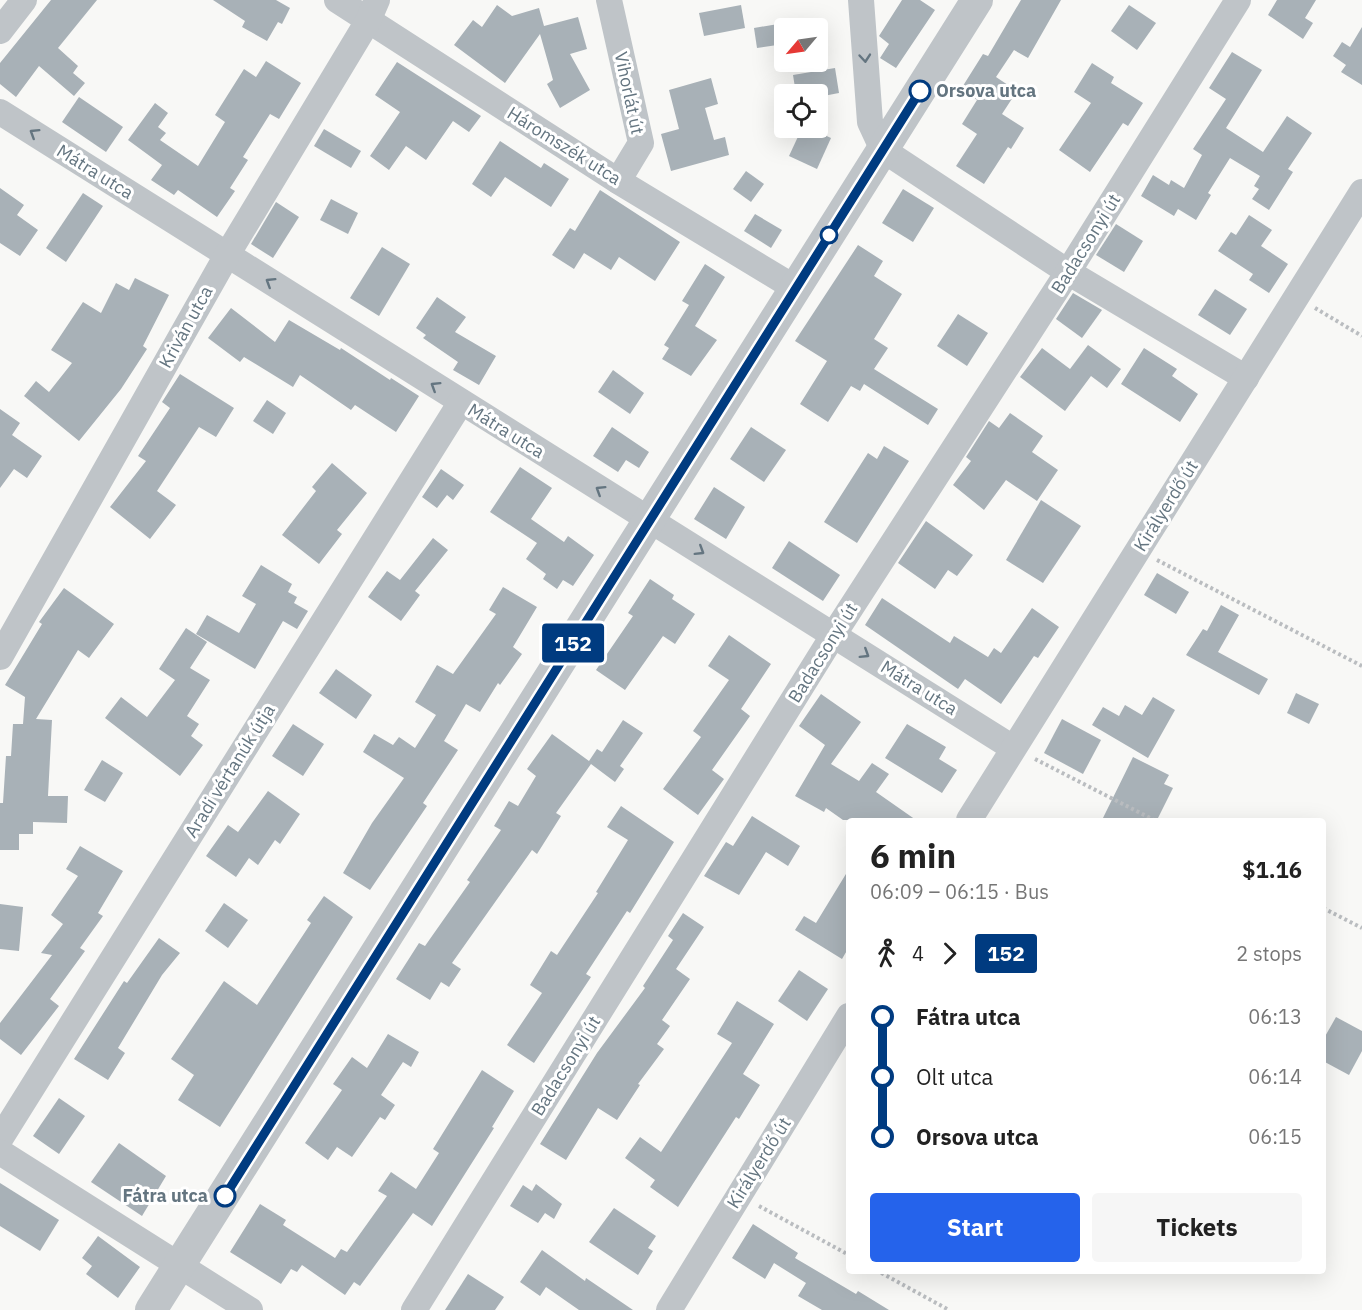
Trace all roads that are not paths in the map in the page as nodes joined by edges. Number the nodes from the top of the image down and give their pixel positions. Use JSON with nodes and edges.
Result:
{"nodes":[{"id":1,"x":24,"y":0,"type":"edge"},
{"id":2,"x":337,"y":0,"type":"edge"},
{"id":3,"x":609,"y":0,"type":"edge"},
{"id":4,"x":861,"y":0,"type":"edge"},
{"id":5,"x":977,"y":0,"type":"edge"},
{"id":6,"x":1238,"y":0,"type":"edge"},
{"id":7,"x":372,"y":11,"type":"edge"},
{"id":8,"x":0,"y":31,"type":"edge"},
{"id":9,"x":0,"y":112,"type":"edge"},
{"id":10,"x":883,"y":150,"type":"junction"},
{"id":11,"x":618,"y":181,"type":"junction"},
{"id":12,"x":1362,"y":192,"type":"edge"},
{"id":13,"x":227,"y":255,"type":"junction"},
{"id":14,"x":1068,"y":272,"type":"junction"},
{"id":15,"x":795,"y":288,"type":"junction"},
{"id":16,"x":1246,"y":378,"type":"junction"},
{"id":17,"x":461,"y":402,"type":"junction"},
{"id":18,"x":649,"y":521,"type":"junction"},
{"id":19,"x":834,"y":634,"type":"junction"},
{"id":20,"x":0,"y":657,"type":"edge"},
{"id":21,"x":1013,"y":748,"type":"junction"},
{"id":22,"x":970,"y":818,"type":"edge"},
{"id":23,"x":846,"y":1021,"type":"edge"},
{"id":24,"x":0,"y":1139,"type":"edge"},
{"id":25,"x":0,"y":1152,"type":"edge"},
{"id":26,"x":182,"y":1265,"type":"junction"},
{"id":27,"x":151,"y":1310,"type":"edge"},
{"id":28,"x":250,"y":1310,"type":"edge"},
{"id":29,"x":414,"y":1310,"type":"edge"},
{"id":30,"x":669,"y":1310,"type":"edge"}],
"edges":[{"from":1,"to":8,"type":"street"},
{"from":2,"to":7,"type":"street","name":"Háromszék utca"},
{"from":3,"to":11,"type":"street","name":"Vihorlát út"},
{"from":4,"to":10,"type":"street","one_way":true},
{"from":5,"to":10,"type":"street"},
{"from":6,"to":14,"type":"street","name":"Badacsonyi út"},
{"from":7,"to":11,"type":"street","name":"Háromszék utca"},
{"from":7,"to":13,"type":"street","name":"Kriván utca"},
{"from":13,"to":9,"type":"street","name":"Mátra utca","one_way":true},
{"from":10,"to":14,"type":"street"},
{"from":10,"to":15,"type":"street"},
{"from":11,"to":15,"type":"street","name":"Háromszék utca"},
{"from":12,"to":16,"type":"street","name":"Királyerdő út"},
{"from":17,"to":13,"type":"street","name":"Mátra utca","one_way":true},
{"from":13,"to":20,"type":"street","name":"Kriván utca"},
{"from":14,"to":16,"type":"street"},
{"from":14,"to":19,"type":"street","name":"Badacsonyi út"},
{"from":15,"to":18,"type":"street"},
{"from":16,"to":21,"type":"street","name":"Királyerdő út"},
{"from":18,"to":17,"type":"street","name":"Mátra utca","one_way":true},
{"from":17,"to":24,"type":"street","name":"Aradi vértanúk útja"},
{"from":18,"to":19,"type":"street","name":"Mátra utca","one_way":true},
{"from":18,"to":26,"type":"street"},
{"from":19,"to":21,"type":"street","name":"Mátra utca","one_way":true},
{"from":19,"to":29,"type":"street","name":"Badacsonyi út"},
{"from":21,"to":22,"type":"street","name":"Királyerdő út"},
{"from":23,"to":30,"type":"street","name":"Királyerdő út"},
{"from":25,"to":26,"type":"street"},
{"from":26,"to":27,"type":"street"},
{"from":26,"to":28,"type":"street"}]}
